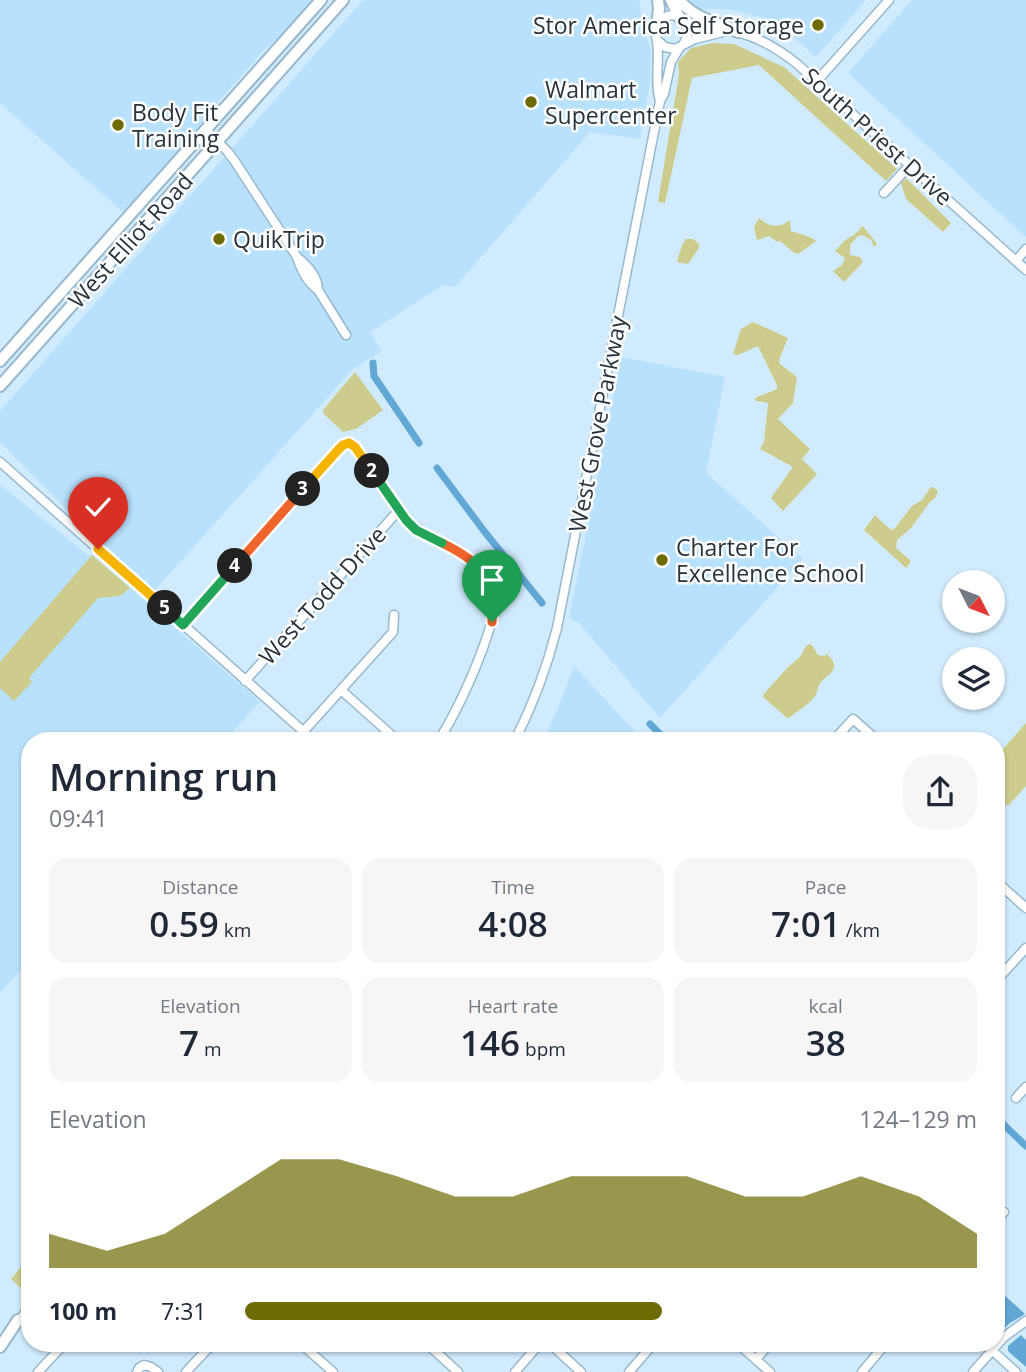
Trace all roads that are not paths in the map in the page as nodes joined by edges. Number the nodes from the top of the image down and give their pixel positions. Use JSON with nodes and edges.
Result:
{"nodes":[{"id":1,"x":321,"y":0,"type":"edge"},
{"id":2,"x":334,"y":0,"type":"edge"},
{"id":3,"x":343,"y":0,"type":"edge"},
{"id":4,"x":657,"y":0,"type":"edge"},
{"id":5,"x":671,"y":0,"type":"edge"},
{"id":6,"x":679,"y":0,"type":"edge"},
{"id":7,"x":889,"y":0,"type":"edge"},
{"id":8,"x":328,"y":17,"type":"junction"},
{"id":9,"x":681,"y":19,"type":"junction"},
{"id":10,"x":657,"y":24,"type":"junction"},
{"id":11,"x":733,"y":32,"type":"junction"},
{"id":12,"x":657,"y":40,"type":"junction"},
{"id":13,"x":682,"y":45,"type":"junction"},
{"id":14,"x":817,"y":82,"type":"junction"},
{"id":15,"x":660,"y":101,"type":"junction"},
{"id":16,"x":206,"y":130,"type":"junction"},
{"id":17,"x":218,"y":142,"type":"junction"},
{"id":18,"x":909,"y":165,"type":"junction"},
{"id":19,"x":884,"y":193,"type":"dead end"},
{"id":20,"x":1026,"y":249,"type":"edge"},
{"id":21,"x":1016,"y":261,"type":"junction"},
{"id":22,"x":1026,"y":270,"type":"edge"},
{"id":23,"x":346,"y":335,"type":"dead end"},
{"id":24,"x":0,"y":361,"type":"edge"},
{"id":25,"x":0,"y":386,"type":"edge"},
{"id":26,"x":0,"y":461,"type":"edge"},
{"id":27,"x":400,"y":510,"type":"junction"},
{"id":28,"x":394,"y":615,"type":"dead end"},
{"id":29,"x":183,"y":625,"type":"junction"},
{"id":30,"x":245,"y":681,"type":"junction"},
{"id":31,"x":341,"y":690,"type":"junction"},
{"id":32,"x":303,"y":732,"type":"joint"},
{"id":33,"x":388,"y":732,"type":"edge"},
{"id":34,"x":444,"y":732,"type":"edge"},
{"id":35,"x":518,"y":732,"type":"edge"},
{"id":36,"x":841,"y":732,"type":"edge"},
{"id":37,"x":868,"y":732,"type":"edge"},
{"id":38,"x":1005,"y":889,"type":"edge"},
{"id":39,"x":1026,"y":908,"type":"edge"},
{"id":40,"x":1026,"y":947,"type":"edge"},
{"id":41,"x":1005,"y":971,"type":"edge"},
{"id":42,"x":1026,"y":1087,"type":"edge"},
{"id":43,"x":1016,"y":1098,"type":"dead end"},
{"id":44,"x":21,"y":1317,"type":"edge"},
{"id":45,"x":18,"y":1320,"type":"junction"},
{"id":46,"x":1026,"y":1321,"type":"edge"},
{"id":47,"x":1005,"y":1336,"type":"edge"},
{"id":48,"x":0,"y":1341,"type":"edge"},
{"id":49,"x":0,"y":1347,"type":"edge"},
{"id":50,"x":57,"y":1352,"type":"edge"},
{"id":51,"x":205,"y":1352,"type":"edge"},
{"id":52,"x":310,"y":1352,"type":"edge"},
{"id":53,"x":436,"y":1352,"type":"edge"},
{"id":54,"x":532,"y":1352,"type":"edge"},
{"id":55,"x":559,"y":1352,"type":"edge"},
{"id":56,"x":646,"y":1352,"type":"edge"},
{"id":57,"x":748,"y":1352,"type":"edge"},
{"id":58,"x":762,"y":1352,"type":"edge"},
{"id":59,"x":879,"y":1352,"type":"edge"},
{"id":60,"x":991,"y":1352,"type":"edge"},
{"id":61,"x":993,"y":1352,"type":"edge"},
{"id":62,"x":756,"y":1359,"type":"junction"},
{"id":63,"x":38,"y":1372,"type":"edge"},
{"id":64,"x":137,"y":1372,"type":"edge"},
{"id":65,"x":158,"y":1372,"type":"edge"},
{"id":66,"x":186,"y":1372,"type":"edge"},
{"id":67,"x":332,"y":1372,"type":"edge"},
{"id":68,"x":458,"y":1372,"type":"edge"},
{"id":69,"x":515,"y":1372,"type":"edge"},
{"id":70,"x":581,"y":1372,"type":"edge"},
{"id":71,"x":629,"y":1372,"type":"edge"},
{"id":72,"x":770,"y":1372,"type":"edge"},
{"id":73,"x":862,"y":1372,"type":"edge"},
{"id":74,"x":973,"y":1372,"type":"edge"},
{"id":75,"x":1016,"y":1372,"type":"edge"}],
"edges":[{"from":1,"to":16,"type":"main road","name":"West Elliot Road"},
{"from":2,"to":8,"type":"main road"},
{"from":3,"to":8,"type":"main road","name":"West Elliot Road"},
{"from":4,"to":10,"type":"main road"},
{"from":5,"to":9,"type":"main road"},
{"from":6,"to":11,"type":"main road"},
{"from":7,"to":14,"type":"street"},
{"from":8,"to":17,"type":"main road","name":"West Elliot Road"},
{"from":9,"to":10,"type":"street"},
{"from":9,"to":11,"type":"street","name":"South Priest Drive"},
{"from":9,"to":13,"type":"street"},
{"from":10,"to":12,"type":"street"},
{"from":11,"to":13,"type":"street"},
{"from":11,"to":14,"type":"street","name":"South Priest Drive"},
{"from":12,"to":13,"type":"street"},
{"from":12,"to":15,"type":"street","name":"West Grove Parkway"},
{"from":13,"to":15,"type":"street","name":"West Grove Parkway"},
{"from":14,"to":18,"type":"street","name":"South Priest Drive"},
{"from":15,"to":35,"type":"street","name":"West Grove Parkway"},
{"from":16,"to":17,"type":"street"},
{"from":16,"to":24,"type":"main road","name":"West Elliot Road"},
{"from":17,"to":23,"type":"street"},
{"from":17,"to":25,"type":"main road","name":"West Elliot Road"},
{"from":18,"to":19,"type":"street"},
{"from":18,"to":21,"type":"street","name":"South Priest Drive"},
{"from":20,"to":21,"type":"street"},
{"from":21,"to":22,"type":"street","name":"South Priest Drive"},
{"from":26,"to":29,"type":"street"},
{"from":27,"to":29,"type":"street"},
{"from":27,"to":30,"type":"street","name":"West Todd Drive"},
{"from":27,"to":34,"type":"street"},
{"from":28,"to":31,"type":"street"},
{"from":29,"to":30,"type":"street"},
{"from":30,"to":32,"type":"street"},
{"from":31,"to":32,"type":"street"},
{"from":31,"to":33,"type":"street"},
{"from":36,"to":37,"type":"street"},
{"from":38,"to":39,"type":"street"},
{"from":40,"to":41,"type":"street"},
{"from":42,"to":43,"type":"street"},
{"from":44,"to":45,"type":"street"},
{"from":45,"to":48,"type":"street"},
{"from":45,"to":49,"type":"main road"},
{"from":46,"to":47,"type":"street"},
{"from":50,"to":63,"type":"street"},
{"from":51,"to":66,"type":"street"},
{"from":52,"to":67,"type":"street"},
{"from":53,"to":68,"type":"street"},
{"from":54,"to":69,"type":"street"},
{"from":55,"to":70,"type":"street"},
{"from":56,"to":71,"type":"street"},
{"from":57,"to":62,"type":"street"},
{"from":58,"to":62,"type":"street"},
{"from":59,"to":73,"type":"street"},
{"from":60,"to":74,"type":"street"},
{"from":61,"to":75,"type":"street"},
{"from":62,"to":72,"type":"street"},
{"from":64,"to":65,"type":"street"}]}
